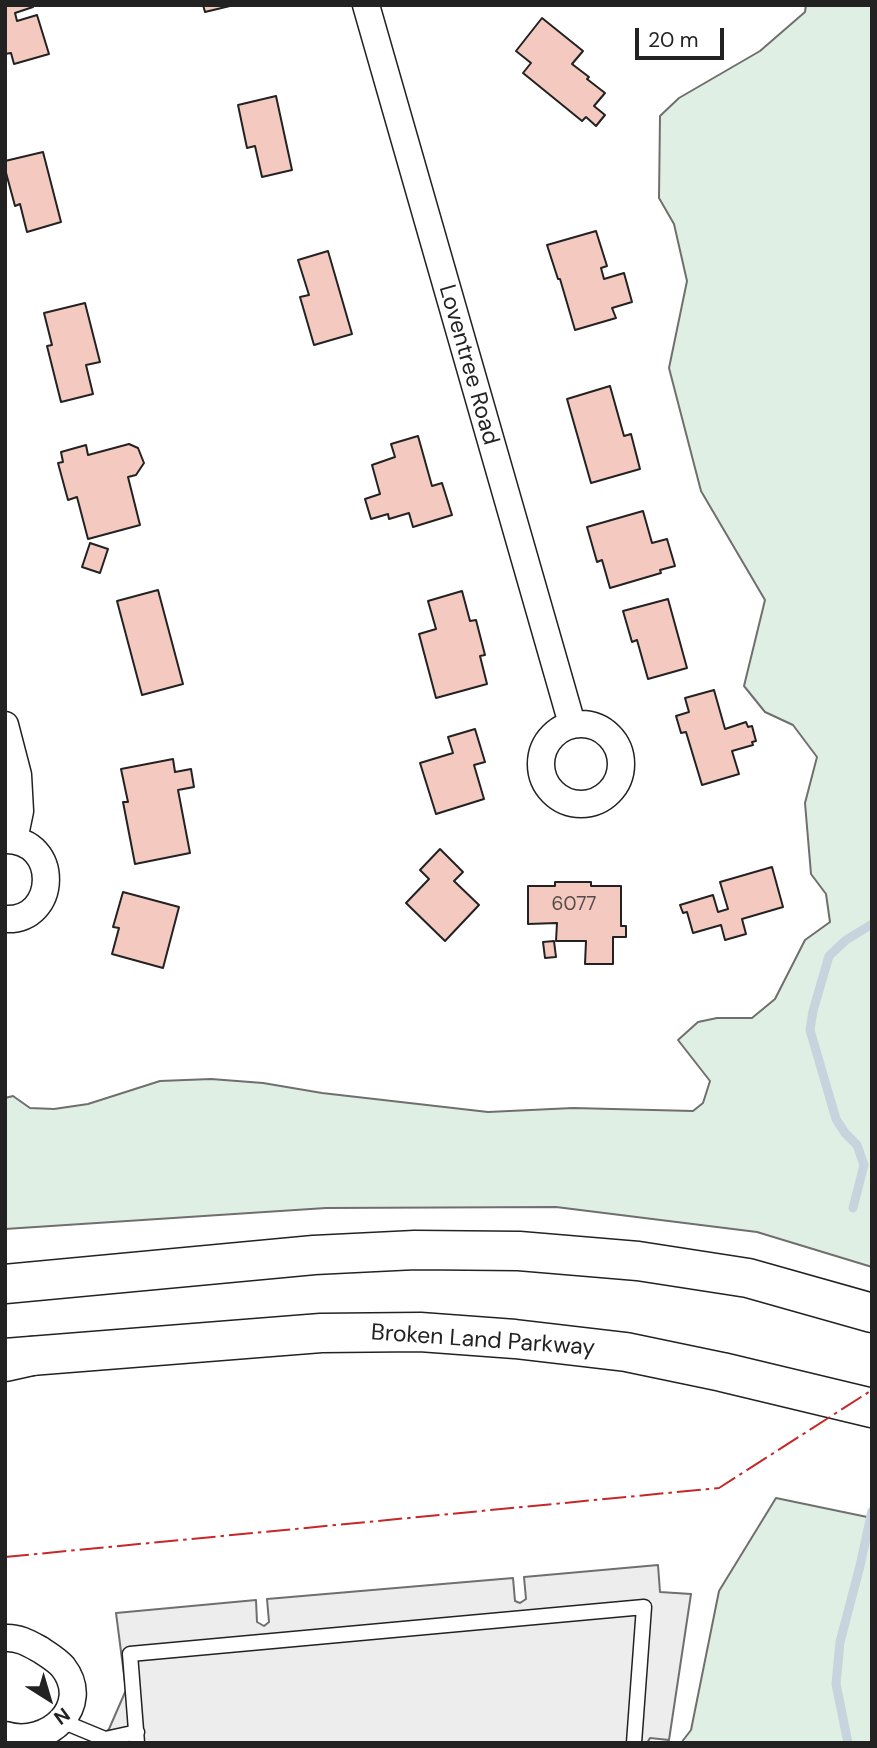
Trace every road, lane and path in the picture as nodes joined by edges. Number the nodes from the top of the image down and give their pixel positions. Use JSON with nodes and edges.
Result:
{"nodes":[{"id":1,"x":366,"y":5,"type":"edge"},
{"id":2,"x":572,"y":724,"type":"dead end"},
{"id":3,"x":5,"y":725,"type":"edge"},
{"id":4,"x":10,"y":840,"type":"edge"},
{"id":5,"x":5,"y":919,"type":"edge"},
{"id":6,"x":5,"y":1284,"type":"edge"},
{"id":7,"x":872,"y":1313,"type":"edge"},
{"id":8,"x":14,"y":1359,"type":"edge"},
{"id":9,"x":872,"y":1408,"type":"edge"},
{"id":10,"x":5,"y":1638,"type":"edge"},
{"id":11,"x":64,"y":1722,"type":"junction"},
{"id":12,"x":137,"y":1738,"type":"edge"},
{"id":13,"x":19,"y":1740,"type":"edge"},
{"id":14,"x":634,"y":1743,"type":"edge"}],
"edges":[{"from":1,"to":2,"type":"street","name":"Loventree Road"},
{"from":3,"to":4,"type":"street"},
{"from":4,"to":5,"type":"street"},
{"from":6,"to":7,"type":"main road"},
{"from":8,"to":9,"type":"main road","name":"Broken Land Parkway"},
{"from":10,"to":11,"type":"street"},
{"from":11,"to":12,"type":"lane"},
{"from":11,"to":13,"type":"street"},
{"from":12,"to":14,"type":"lane"}]}
